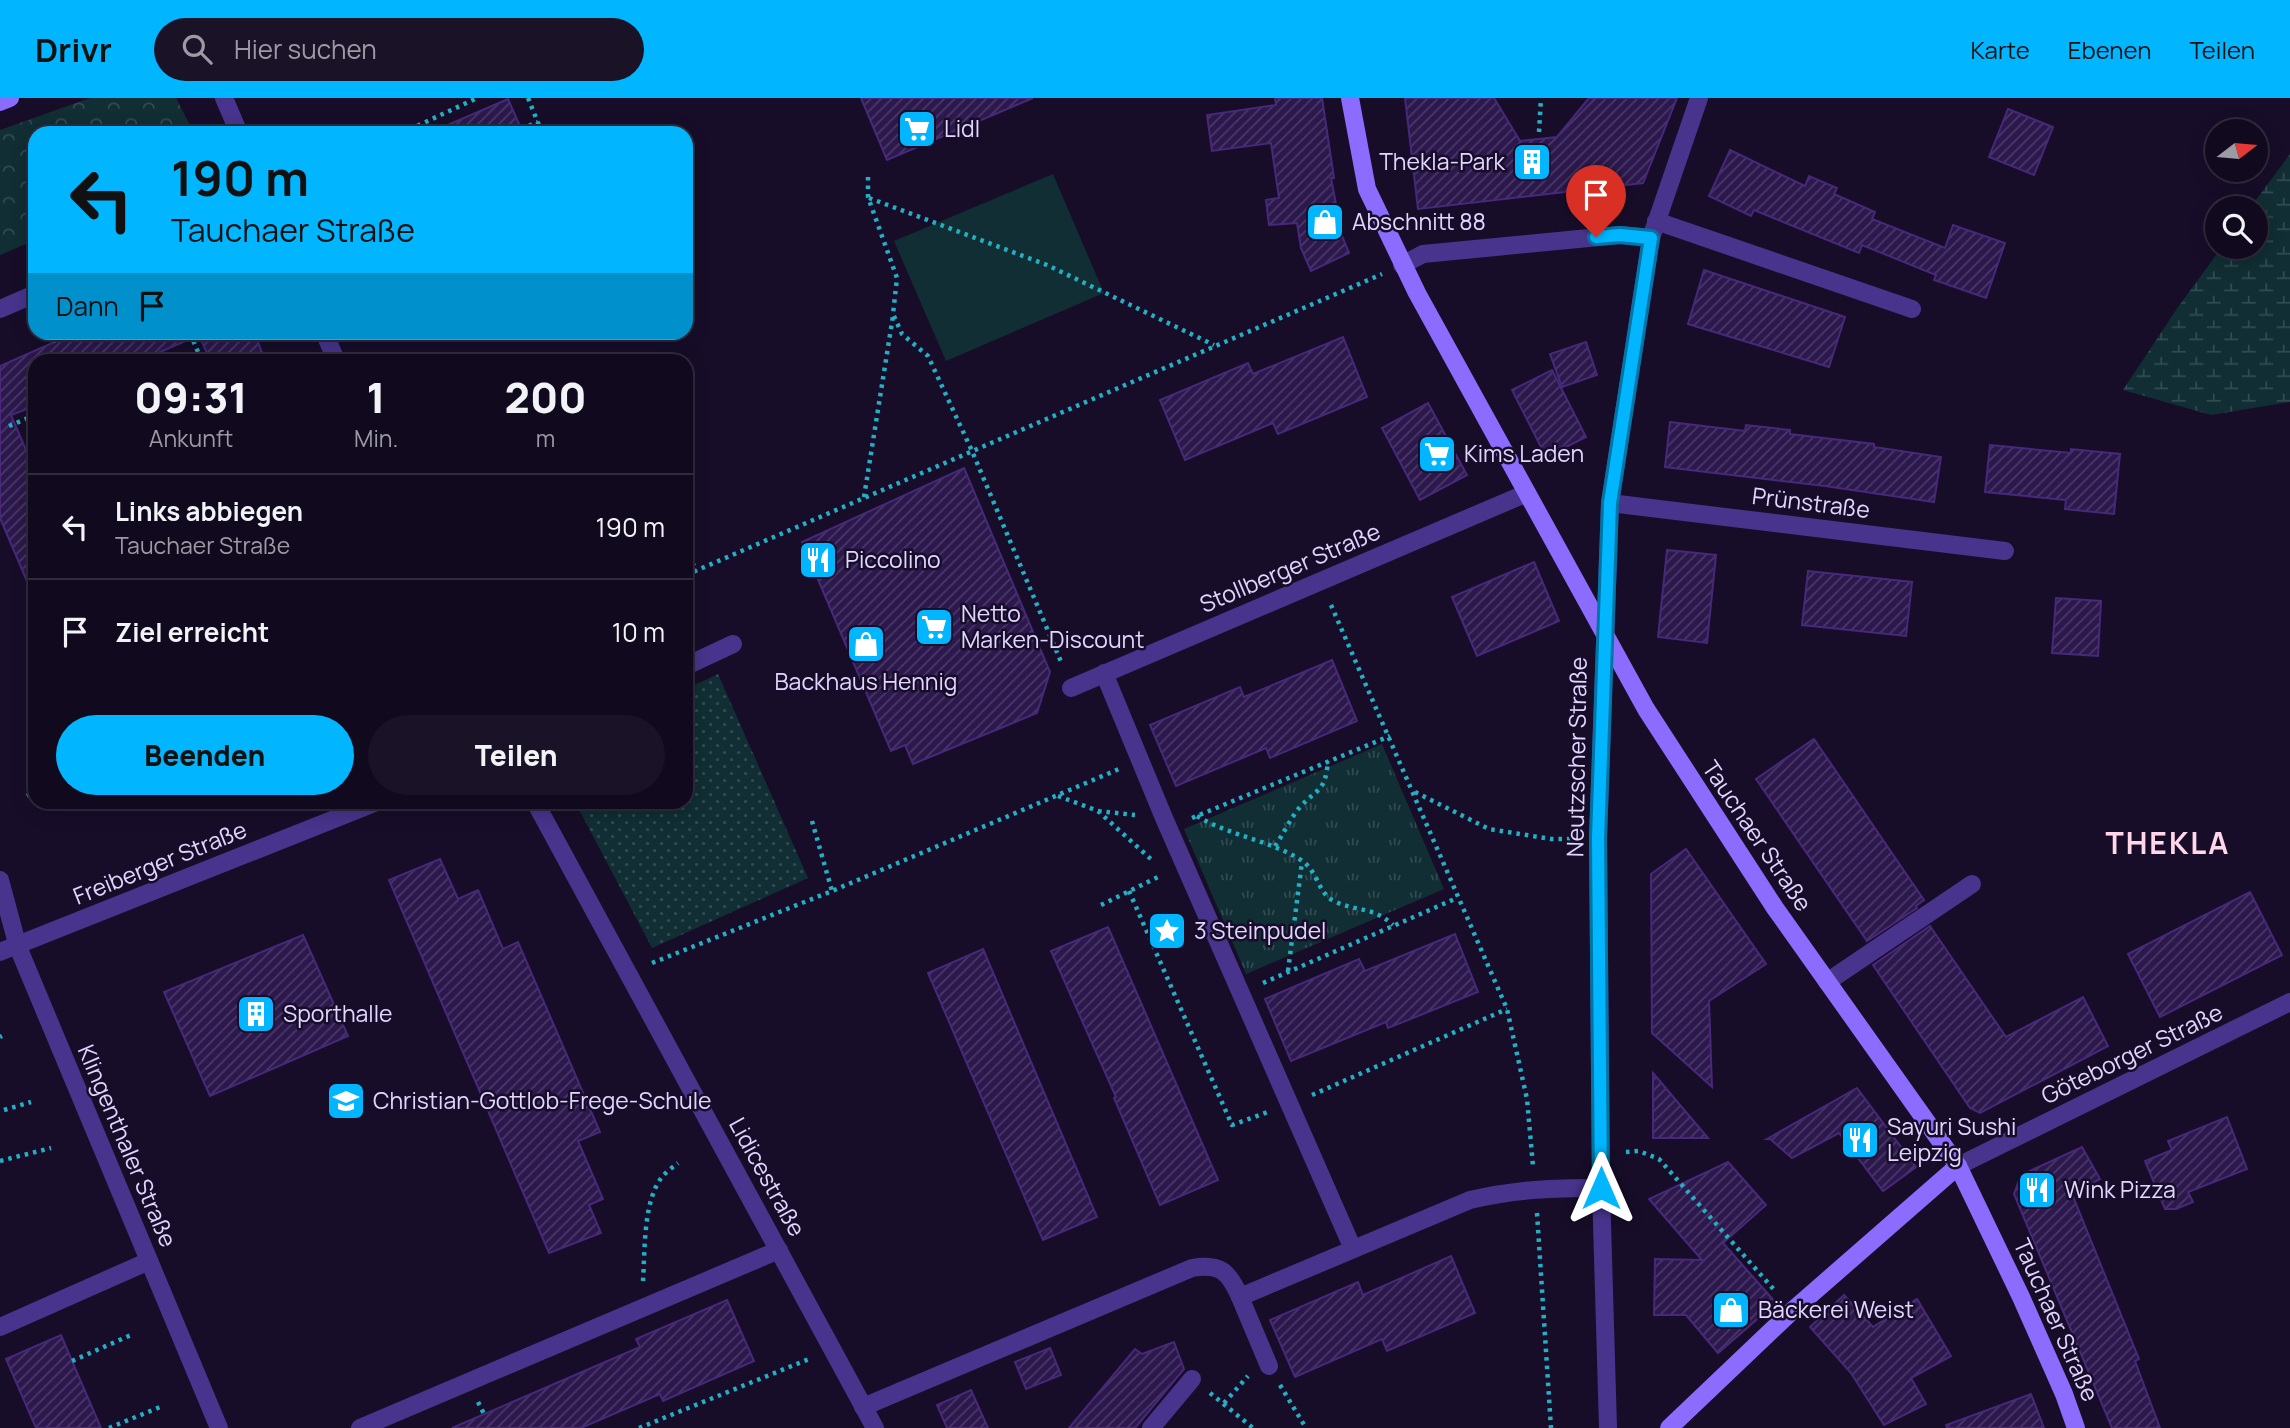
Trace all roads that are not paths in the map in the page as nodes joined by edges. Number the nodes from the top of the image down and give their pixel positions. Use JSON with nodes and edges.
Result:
{"nodes":[{"id":1,"x":10,"y":98,"type":"edge"},
{"id":2,"x":224,"y":98,"type":"edge"},
{"id":3,"x":1350,"y":98,"type":"edge"},
{"id":4,"x":1699,"y":98,"type":"edge"},
{"id":5,"x":0,"y":102,"type":"edge"},
{"id":6,"x":236,"y":126,"type":"edge"},
{"id":7,"x":1653,"y":229,"type":"junction"},
{"id":8,"x":1402,"y":265,"type":"junction"},
{"id":9,"x":28,"y":297,"type":"edge"},
{"id":10,"x":0,"y":309,"type":"edge"},
{"id":11,"x":1912,"y":309,"type":"dead end"},
{"id":12,"x":1527,"y":493,"type":"junction"},
{"id":13,"x":1610,"y":503,"type":"junction"},
{"id":14,"x":2005,"y":551,"type":"dead end"},
{"id":15,"x":1604,"y":633,"type":"junction"},
{"id":16,"x":733,"y":644,"type":"dead end"},
{"id":17,"x":693,"y":663,"type":"edge"},
{"id":18,"x":1104,"y":673,"type":"junction"},
{"id":19,"x":1071,"y":688,"type":"road end"},
{"id":20,"x":360,"y":809,"type":"edge"},
{"id":21,"x":539,"y":809,"type":"edge"},
{"id":22,"x":0,"y":880,"type":"edge"},
{"id":23,"x":1972,"y":884,"type":"dead end"},
{"id":24,"x":18,"y":947,"type":"junction"},
{"id":25,"x":0,"y":953,"type":"edge"},
{"id":26,"x":1827,"y":982,"type":"junction"},
{"id":27,"x":2290,"y":1002,"type":"edge"},
{"id":28,"x":1958,"y":1166,"type":"junction"},
{"id":29,"x":1601,"y":1188,"type":"junction"},
{"id":30,"x":1353,"y":1249,"type":"junction"},
{"id":31,"x":779,"y":1250,"type":"junction"},
{"id":32,"x":149,"y":1261,"type":"junction"},
{"id":33,"x":1240,"y":1297,"type":"junction"},
{"id":34,"x":0,"y":1327,"type":"edge"},
{"id":35,"x":1269,"y":1366,"type":"road end"},
{"id":36,"x":1192,"y":1379,"type":"road end"},
{"id":37,"x":863,"y":1407,"type":"junction"},
{"id":38,"x":219,"y":1428,"type":"edge"},
{"id":39,"x":360,"y":1428,"type":"edge"},
{"id":40,"x":875,"y":1428,"type":"edge"},
{"id":41,"x":1151,"y":1428,"type":"edge"},
{"id":42,"x":1608,"y":1428,"type":"edge"},
{"id":43,"x":1669,"y":1428,"type":"edge"},
{"id":44,"x":2076,"y":1428,"type":"edge"}],
"edges":[{"from":1,"to":5,"type":"main road"},
{"from":2,"to":6,"type":"street"},
{"from":3,"to":8,"type":"main road","name":"Tauchaer Straße"},
{"from":4,"to":7,"type":"street","name":"Neutzscher Straße"},
{"from":7,"to":8,"type":"street"},
{"from":7,"to":11,"type":"street"},
{"from":7,"to":13,"type":"street","name":"Neutzscher Straße"},
{"from":8,"to":12,"type":"main road","name":"Tauchaer Straße"},
{"from":9,"to":10,"type":"street"},
{"from":12,"to":15,"type":"main road","name":"Tauchaer Straße"},
{"from":12,"to":18,"type":"street","name":"Stollberger Straße"},
{"from":13,"to":14,"type":"street","name":"Prünstraße"},
{"from":13,"to":15,"type":"street","name":"Neutzscher Straße"},
{"from":15,"to":26,"type":"main road","name":"Tauchaer Straße"},
{"from":15,"to":29,"type":"street","name":"Neutzscher Straße"},
{"from":16,"to":17,"type":"street"},
{"from":18,"to":19,"type":"street","name":"Stollberger Straße"},
{"from":18,"to":30,"type":"street"},
{"from":20,"to":24,"type":"street","name":"Freiberger Straße"},
{"from":21,"to":31,"type":"street","name":"Lidicestraße"},
{"from":22,"to":24,"type":"street","name":"Klingenthaler Straße"},
{"from":23,"to":26,"type":"street"},
{"from":24,"to":25,"type":"street","name":"Freiberger Straße"},
{"from":24,"to":32,"type":"street","name":"Klingenthaler Straße"},
{"from":26,"to":28,"type":"main road","name":"Tauchaer Straße"},
{"from":27,"to":28,"type":"street","name":"Göteborger Straße"},
{"from":28,"to":43,"type":"main road"},
{"from":28,"to":44,"type":"main road","name":"Tauchaer Straße"},
{"from":29,"to":30,"type":"street"},
{"from":29,"to":42,"type":"street","name":"Neutzscher Straße"},
{"from":30,"to":33,"type":"street"},
{"from":31,"to":37,"type":"street","name":"Lidicestraße"},
{"from":31,"to":39,"type":"street"},
{"from":32,"to":34,"type":"street"},
{"from":32,"to":38,"type":"street","name":"Klingenthaler Straße"},
{"from":33,"to":35,"type":"street"},
{"from":33,"to":37,"type":"street"},
{"from":36,"to":41,"type":"street"},
{"from":37,"to":40,"type":"street","name":"Lidicestraße"}]}
